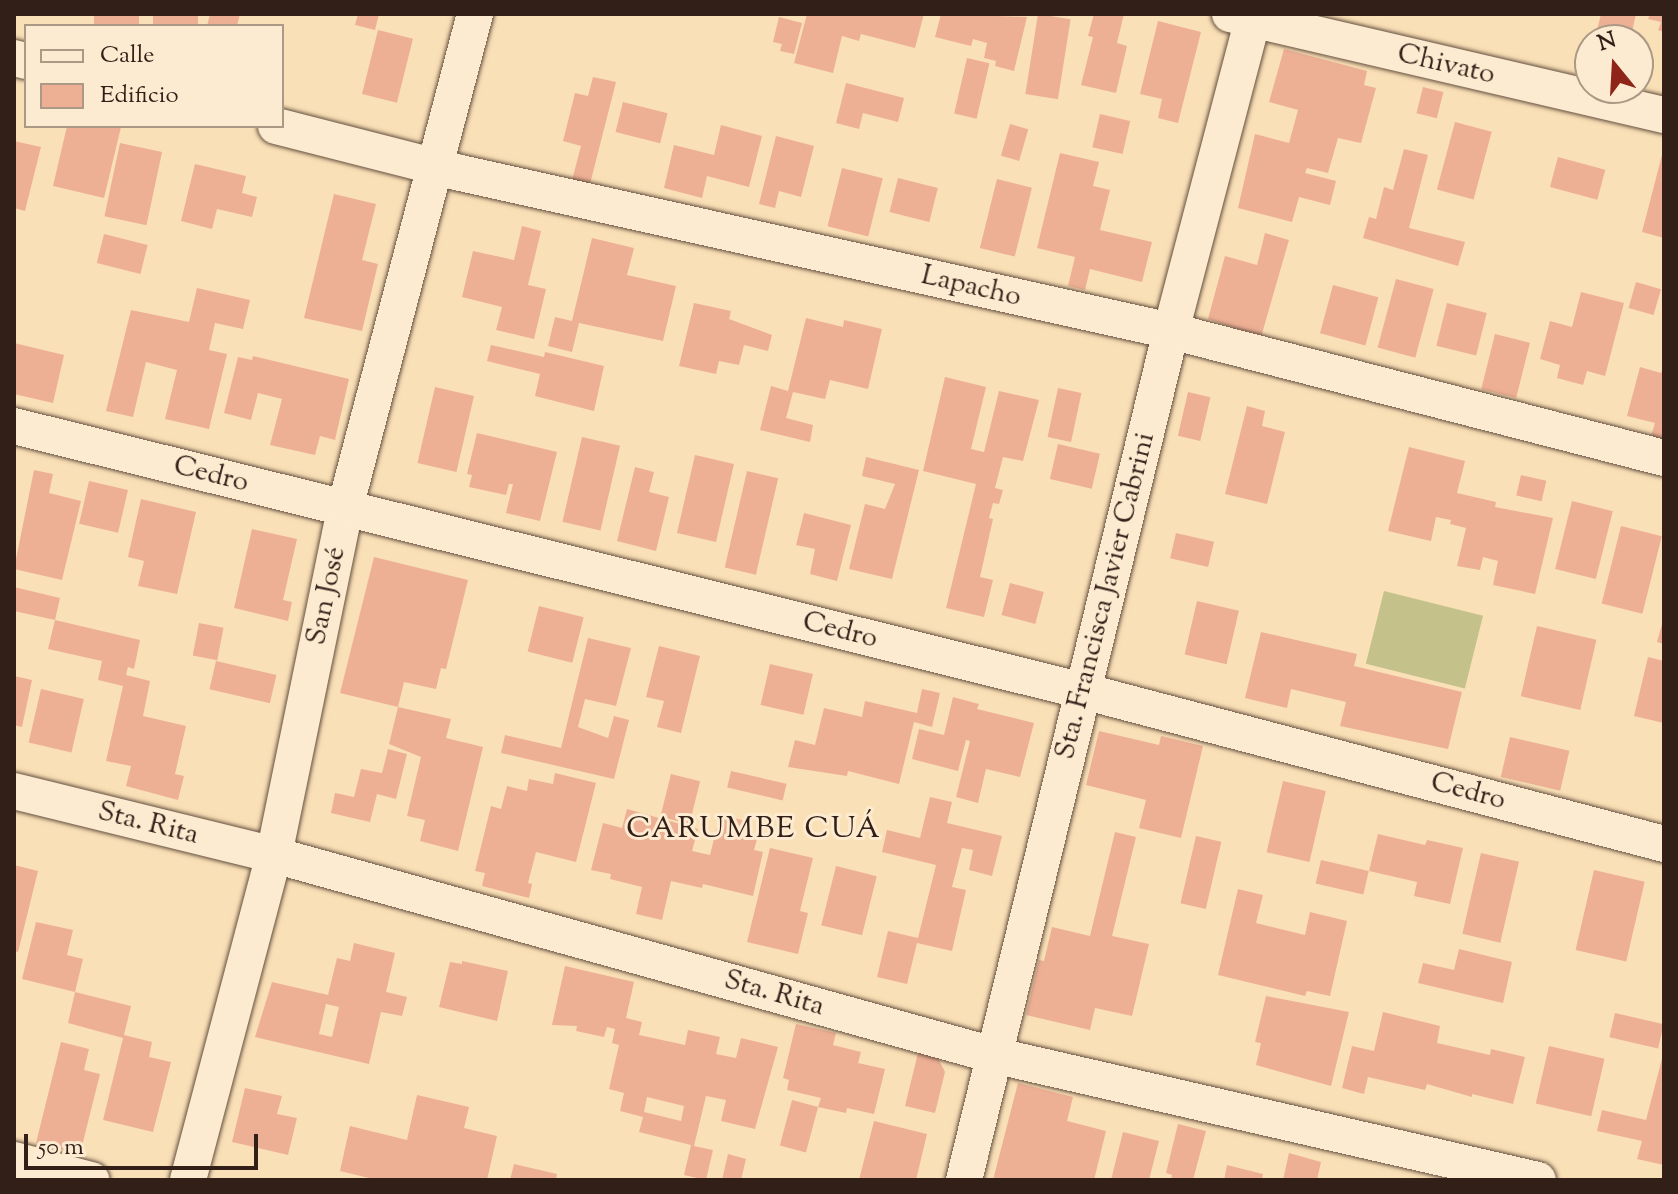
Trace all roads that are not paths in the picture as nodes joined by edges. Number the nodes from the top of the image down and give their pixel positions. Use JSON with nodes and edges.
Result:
{"nodes":[{"id":1,"x":475,"y":14,"type":"edge"},
{"id":2,"x":1245,"y":16,"type":"edge"},
{"id":3,"x":1664,"y":115,"type":"edge"},
{"id":4,"x":284,"y":128,"type":"edge"},
{"id":5,"x":433,"y":167,"type":"junction"},
{"id":6,"x":1171,"y":331,"type":"junction"},
{"id":7,"x":14,"y":426,"type":"edge"},
{"id":8,"x":1664,"y":458,"type":"edge"},
{"id":9,"x":345,"y":508,"type":"junction"},
{"id":10,"x":1083,"y":691,"type":"junction"},
{"id":11,"x":14,"y":791,"type":"edge"},
{"id":12,"x":1664,"y":844,"type":"edge"},
{"id":13,"x":274,"y":855,"type":"junction"},
{"id":14,"x":993,"y":1055,"type":"junction"},
{"id":15,"x":14,"y":1160,"type":"edge"},
{"id":16,"x":91,"y":1180,"type":"edge"},
{"id":17,"x":188,"y":1180,"type":"edge"},
{"id":18,"x":964,"y":1180,"type":"edge"},
{"id":19,"x":1538,"y":1180,"type":"edge"}],
"edges":[{"from":1,"to":5,"type":"street","name":"San José"},
{"from":2,"to":3,"type":"street","name":"Chivato"},
{"from":2,"to":6,"type":"street","name":"Sta. Francisca Javier Cabrini"},
{"from":4,"to":5,"type":"street","name":"Lapacho"},
{"from":5,"to":6,"type":"street","name":"Lapacho"},
{"from":5,"to":9,"type":"street","name":"San José"},
{"from":6,"to":8,"type":"street","name":"Lapacho"},
{"from":6,"to":10,"type":"street","name":"Sta. Francisca Javier Cabrini"},
{"from":7,"to":9,"type":"street","name":"Cedro"},
{"from":9,"to":10,"type":"street","name":"Cedro"},
{"from":9,"to":13,"type":"street","name":"San José"},
{"from":10,"to":12,"type":"street","name":"Cedro"},
{"from":10,"to":14,"type":"street","name":"Sta. Francisca Javier Cabrini"},
{"from":11,"to":13,"type":"street","name":"Sta. Rita"},
{"from":13,"to":14,"type":"street","name":"Sta. Rita"},
{"from":13,"to":17,"type":"street","name":"San José"},
{"from":14,"to":18,"type":"street","name":"Sta. Francisca Javier Cabrini"},
{"from":14,"to":19,"type":"street","name":"Sta. Rita"},
{"from":15,"to":16,"type":"street"}]}
